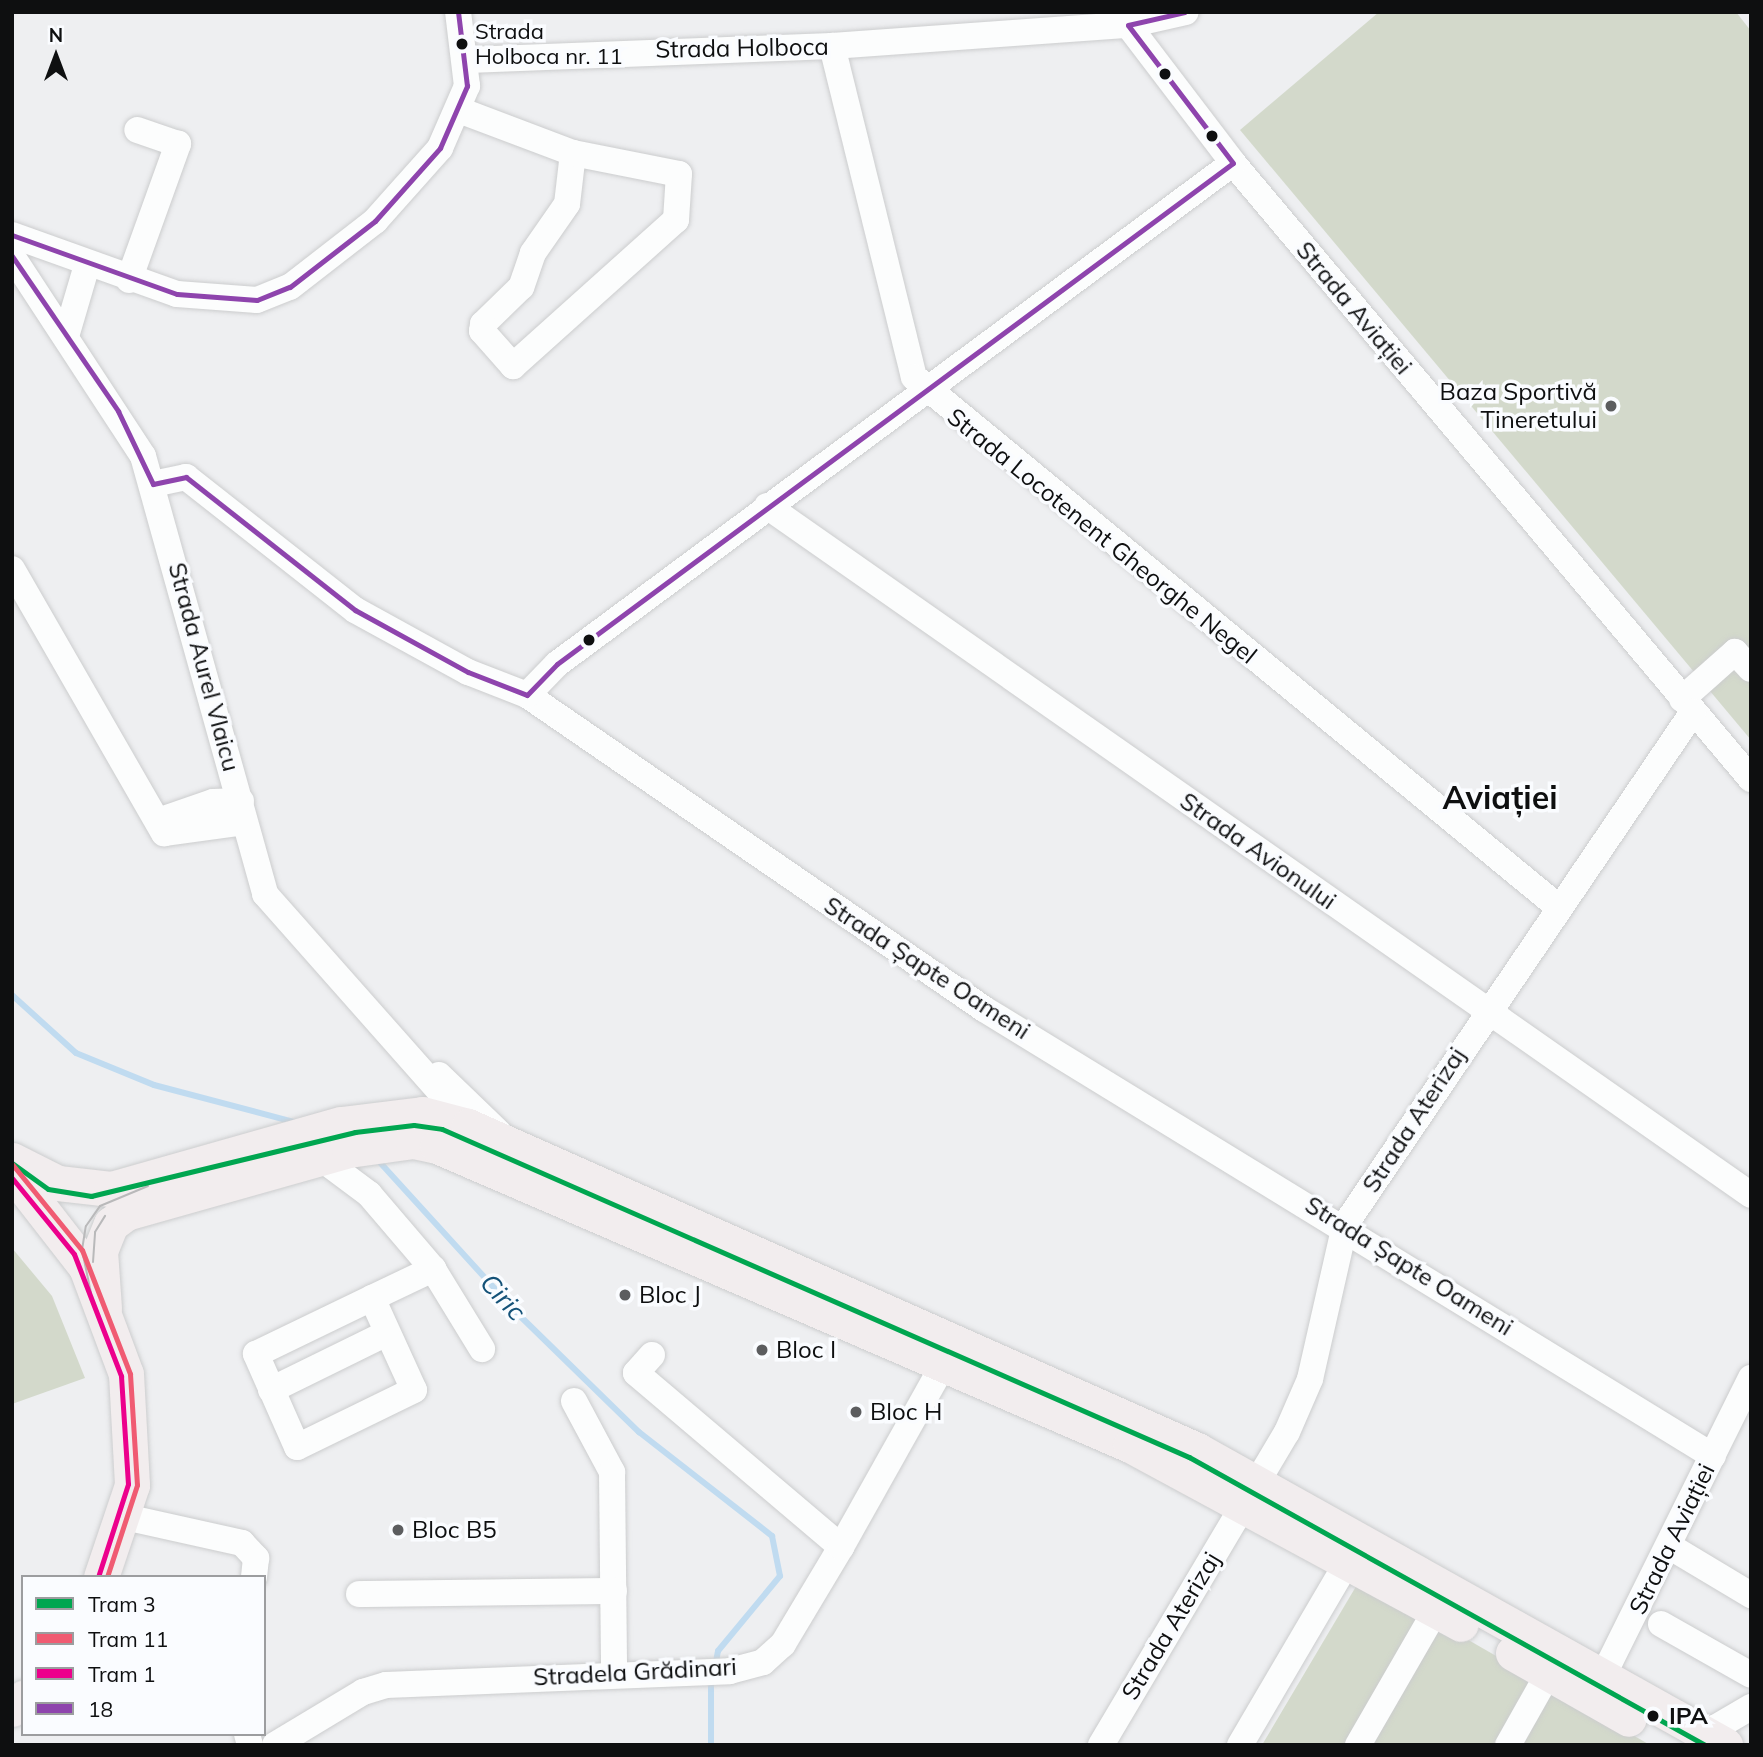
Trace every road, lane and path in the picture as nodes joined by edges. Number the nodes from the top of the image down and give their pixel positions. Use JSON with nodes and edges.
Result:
{"nodes":[{"id":1,"x":458,"y":12,"type":"edge"},
{"id":2,"x":1186,"y":12,"type":"edge"},
{"id":3,"x":1128,"y":25,"type":"junction"},
{"id":4,"x":832,"y":46,"type":"junction"},
{"id":5,"x":468,"y":60,"type":"junction"},
{"id":6,"x":459,"y":110,"type":"junction"},
{"id":7,"x":137,"y":130,"type":"dead end"},
{"id":8,"x":573,"y":153,"type":"junction"},
{"id":9,"x":1233,"y":163,"type":"junction"},
{"id":10,"x":12,"y":235,"type":"edge"},
{"id":11,"x":12,"y":256,"type":"edge"},
{"id":12,"x":87,"y":265,"type":"junction"},
{"id":13,"x":129,"y":280,"type":"junction"},
{"id":14,"x":67,"y":333,"type":"junction"},
{"id":15,"x":926,"y":391,"type":"junction"},
{"id":16,"x":131,"y":433,"type":"junction"},
{"id":17,"x":191,"y":481,"type":"junction"},
{"id":18,"x":153,"y":484,"type":"junction"},
{"id":19,"x":768,"y":506,"type":"junction"},
{"id":20,"x":164,"y":523,"type":"junction"},
{"id":21,"x":12,"y":569,"type":"edge"},
{"id":22,"x":1751,"y":669,"type":"edge"},
{"id":23,"x":527,"y":695,"type":"junction"},
{"id":24,"x":1688,"y":706,"type":"junction"},
{"id":25,"x":1751,"y":779,"type":"edge"},
{"id":26,"x":242,"y":812,"type":"junction"},
{"id":27,"x":1557,"y":906,"type":"junction"},
{"id":28,"x":1486,"y":1010,"type":"junction"},
{"id":29,"x":412,"y":1062,"type":"junction"},
{"id":30,"x":396,"y":1129,"type":"junction"},
{"id":31,"x":440,"y":1133,"type":"junction"},
{"id":32,"x":337,"y":1144,"type":"junction"},
{"id":33,"x":517,"y":1148,"type":"junction"},
{"id":34,"x":12,"y":1160,"type":"edge"},
{"id":35,"x":12,"y":1172,"type":"edge"},
{"id":36,"x":1751,"y":1195,"type":"edge"},
{"id":37,"x":27,"y":1201,"type":"edge"},
{"id":38,"x":1345,"y":1225,"type":"junction"},
{"id":39,"x":433,"y":1269,"type":"junction"},
{"id":40,"x":372,"y":1298,"type":"junction"},
{"id":41,"x":104,"y":1308,"type":"junction"},
{"id":42,"x":387,"y":1333,"type":"junction"},
{"id":43,"x":482,"y":1349,"type":"dead end"},
{"id":44,"x":652,"y":1355,"type":"dead end"},
{"id":45,"x":949,"y":1355,"type":"junction"},
{"id":46,"x":1750,"y":1380,"type":"edge"},
{"id":47,"x":271,"y":1390,"type":"junction"},
{"id":48,"x":574,"y":1401,"type":"dead end"},
{"id":49,"x":1713,"y":1456,"type":"junction"},
{"id":50,"x":1251,"y":1492,"type":"junction"},
{"id":51,"x":125,"y":1517,"type":"junction"},
{"id":52,"x":1669,"y":1546,"type":"junction"},
{"id":53,"x":841,"y":1547,"type":"junction"},
{"id":54,"x":1354,"y":1550,"type":"junction"},
{"id":55,"x":103,"y":1575,"type":"edge"},
{"id":56,"x":254,"y":1575,"type":"edge"},
{"id":57,"x":614,"y":1591,"type":"junction"},
{"id":58,"x":359,"y":1594,"type":"dead end"},
{"id":59,"x":1751,"y":1595,"type":"edge"},
{"id":60,"x":1442,"y":1599,"type":"junction"},
{"id":61,"x":1661,"y":1624,"type":"dead end"},
{"id":62,"x":1555,"y":1663,"type":"junction"},
{"id":63,"x":614,"y":1672,"type":"junction"},
{"id":64,"x":1751,"y":1675,"type":"edge"},
{"id":65,"x":1598,"y":1688,"type":"junction"},
{"id":66,"x":1751,"y":1707,"type":"edge"},
{"id":67,"x":1714,"y":1742,"type":"edge"},
{"id":68,"x":1106,"y":1743,"type":"edge"},
{"id":69,"x":275,"y":1745,"type":"edge"},
{"id":70,"x":1240,"y":1745,"type":"edge"},
{"id":71,"x":1358,"y":1745,"type":"edge"},
{"id":72,"x":1508,"y":1745,"type":"edge"},
{"id":73,"x":1675,"y":1745,"type":"edge"}],
"edges":[{"from":1,"to":5,"type":"street"},
{"from":2,"to":3,"type":"street","name":"Strada Holboca"},
{"from":3,"to":4,"type":"street","name":"Strada Holboca"},
{"from":3,"to":9,"type":"street","name":"Strada Aviației"},
{"from":4,"to":5,"type":"street","name":"Strada Holboca"},
{"from":4,"to":15,"type":"street","name":"Strada Locotenent Gheorghe Negel"},
{"from":5,"to":6,"type":"street"},
{"from":6,"to":8,"type":"street"},
{"from":6,"to":13,"type":"street"},
{"from":7,"to":13,"type":"street"},
{"from":8,"to":8,"type":"street"},
{"from":9,"to":15,"type":"street"},
{"from":9,"to":24,"type":"street","name":"Strada Aviației"},
{"from":10,"to":12,"type":"street"},
{"from":11,"to":14,"type":"street","name":"Strada Aurel Vlaicu"},
{"from":12,"to":13,"type":"street"},
{"from":12,"to":14,"type":"street"},
{"from":14,"to":16,"type":"street","name":"Strada Aurel Vlaicu"},
{"from":15,"to":19,"type":"street"},
{"from":15,"to":27,"type":"street","name":"Strada Locotenent Gheorghe Negel"},
{"from":16,"to":17,"type":"street","name":"Strada Șapte Oameni"},
{"from":16,"to":18,"type":"street","name":"Strada Aurel Vlaicu"},
{"from":17,"to":18,"type":"street"},
{"from":17,"to":20,"type":"street"},
{"from":17,"to":23,"type":"street","name":"Strada Șapte Oameni"},
{"from":18,"to":20,"type":"street","name":"Strada Aurel Vlaicu"},
{"from":19,"to":23,"type":"street"},
{"from":19,"to":28,"type":"street","name":"Strada Avionului"},
{"from":20,"to":26,"type":"street","name":"Strada Aurel Vlaicu"},
{"from":21,"to":26,"type":"street"},
{"from":22,"to":24,"type":"street","name":"Strada Aterizaj"},
{"from":23,"to":38,"type":"street","name":"Strada Șapte Oameni"},
{"from":24,"to":25,"type":"street","name":"Strada Aviației"},
{"from":24,"to":27,"type":"street","name":"Strada Aterizaj"},
{"from":26,"to":29,"type":"street","name":"Strada Aurel Vlaicu"},
{"from":27,"to":28,"type":"street","name":"Strada Aterizaj"},
{"from":28,"to":36,"type":"street","name":"Strada Avionului"},
{"from":28,"to":38,"type":"street","name":"Strada Aterizaj"},
{"from":29,"to":30,"type":"street"},
{"from":29,"to":31,"type":"street","name":"Strada Aurel Vlaicu"},
{"from":29,"to":33,"type":"street","name":"Strada Aurel Vlaicu"},
{"from":30,"to":31,"type":"main road","name":"Strada Aurel Vlaicu"},
{"from":30,"to":32,"type":"main road","name":"Strada Aurel Vlaicu"},
{"from":31,"to":33,"type":"main road","name":"Strada Aurel Vlaicu"},
{"from":31,"to":45,"type":"main road","name":"Strada Aurel Vlaicu"},
{"from":32,"to":34,"type":"main road","name":"Strada Aurel Vlaicu"},
{"from":32,"to":39,"type":"street"},
{"from":32,"to":41,"type":"main road","name":"Strada Aurel Vlaicu"},
{"from":33,"to":45,"type":"main road","name":"Strada Aurel Vlaicu"},
{"from":35,"to":37,"type":"main road"},
{"from":37,"to":41,"type":"main road"},
{"from":38,"to":49,"type":"street","name":"Strada Șapte Oameni"},
{"from":38,"to":50,"type":"street","name":"Strada Aterizaj"},
{"from":39,"to":40,"type":"street"},
{"from":39,"to":43,"type":"street"},
{"from":40,"to":42,"type":"street"},
{"from":40,"to":47,"type":"street"},
{"from":41,"to":51,"type":"main road"},
{"from":42,"to":47,"type":"street"},
{"from":42,"to":47,"type":"street"},
{"from":44,"to":53,"type":"street"},
{"from":45,"to":50,"type":"main road","name":"Strada Aurel Vlaicu"},
{"from":45,"to":53,"type":"street","name":"Stradela Grădinari"},
{"from":46,"to":49,"type":"street","name":"Strada Aviației"},
{"from":48,"to":57,"type":"street"},
{"from":49,"to":52,"type":"street","name":"Strada Aviației"},
{"from":50,"to":54,"type":"main road","name":"Strada Aurel Vlaicu"},
{"from":50,"to":68,"type":"street","name":"Strada Aterizaj"},
{"from":51,"to":55,"type":"main road"},
{"from":51,"to":56,"type":"street"},
{"from":52,"to":59,"type":"street"},
{"from":52,"to":65,"type":"street","name":"Strada Aviației"},
{"from":53,"to":63,"type":"street","name":"Stradela Grădinari"},
{"from":54,"to":60,"type":"main road","name":"Strada Aurel Vlaicu"},
{"from":54,"to":70,"type":"street"},
{"from":57,"to":58,"type":"street"},
{"from":57,"to":63,"type":"street"},
{"from":60,"to":62,"type":"main road","name":"Strada Aurel Vlaicu"},
{"from":60,"to":71,"type":"street"},
{"from":61,"to":64,"type":"street"},
{"from":62,"to":65,"type":"main road","name":"Strada Aurel Vlaicu"},
{"from":62,"to":72,"type":"street"},
{"from":63,"to":69,"type":"street","name":"Stradela Grădinari"},
{"from":65,"to":67,"type":"main road","name":"Strada Aurel Vlaicu"},
{"from":65,"to":73,"type":"main road","name":"Strada Aurel Vlaicu"},
{"from":66,"to":67,"type":"street"}]}
